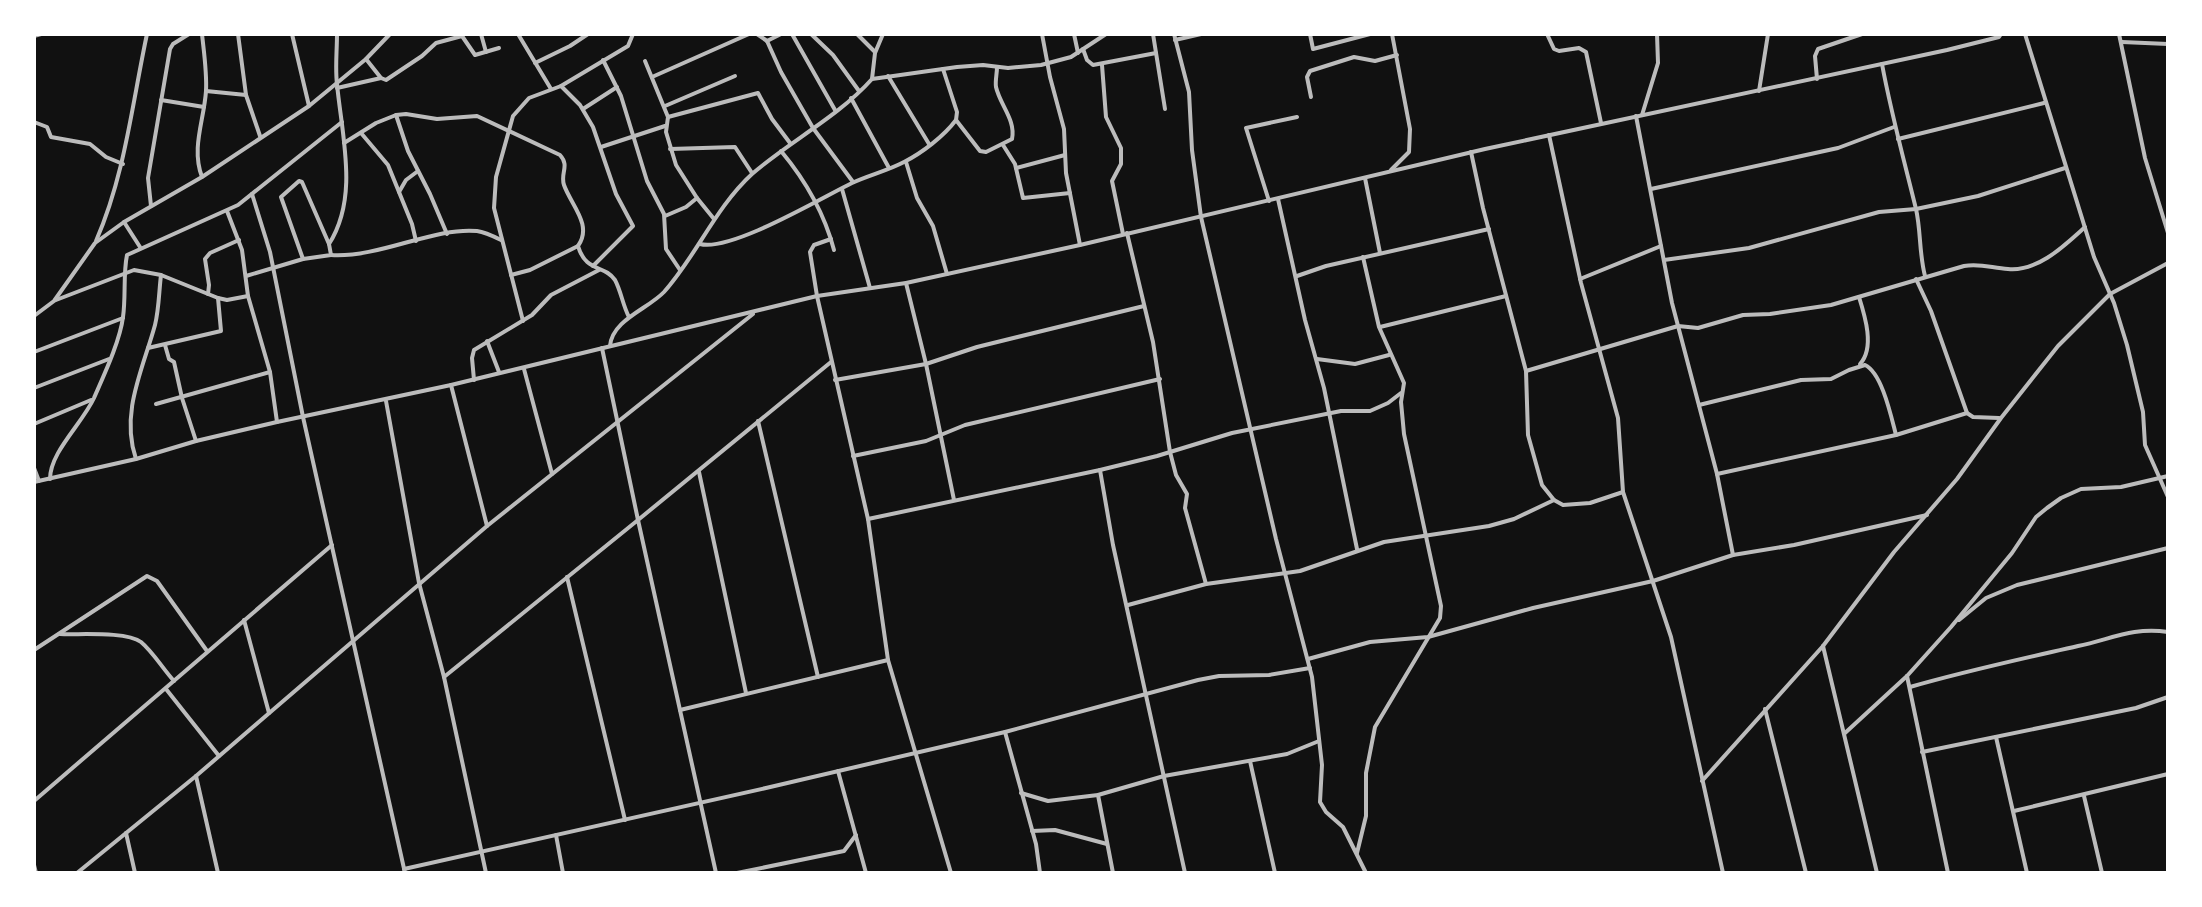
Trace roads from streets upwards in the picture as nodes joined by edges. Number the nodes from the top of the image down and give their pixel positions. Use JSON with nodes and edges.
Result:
{"nodes":[{"id":1,"x":41,"y":34,"type":"edge"},
{"id":2,"x":147,"y":34,"type":"edge"},
{"id":3,"x":189,"y":34,"type":"edge"},
{"id":4,"x":202,"y":34,"type":"edge"},
{"id":5,"x":238,"y":34,"type":"edge"},
{"id":6,"x":292,"y":34,"type":"edge"},
{"id":7,"x":337,"y":34,"type":"edge"},
{"id":8,"x":390,"y":34,"type":"edge"},
{"id":9,"x":481,"y":34,"type":"edge"},
{"id":10,"x":588,"y":34,"type":"edge"},
{"id":11,"x":633,"y":34,"type":"edge"},
{"id":12,"x":749,"y":34,"type":"edge"},
{"id":13,"x":757,"y":34,"type":"edge"},
{"id":14,"x":781,"y":34,"type":"edge"},
{"id":15,"x":792,"y":34,"type":"edge"},
{"id":16,"x":811,"y":34,"type":"edge"},
{"id":17,"x":857,"y":34,"type":"edge"},
{"id":18,"x":883,"y":34,"type":"edge"},
{"id":19,"x":1042,"y":34,"type":"edge"},
{"id":20,"x":1074,"y":34,"type":"edge"},
{"id":21,"x":1106,"y":34,"type":"edge"},
{"id":22,"x":1153,"y":34,"type":"edge"},
{"id":23,"x":1201,"y":34,"type":"edge"},
{"id":24,"x":1310,"y":34,"type":"edge"},
{"id":25,"x":1370,"y":34,"type":"edge"},
{"id":26,"x":1392,"y":34,"type":"edge"},
{"id":27,"x":1547,"y":34,"type":"edge"},
{"id":28,"x":1657,"y":34,"type":"edge"},
{"id":29,"x":1768,"y":34,"type":"edge"},
{"id":30,"x":1862,"y":34,"type":"edge"},
{"id":31,"x":2009,"y":34,"type":"edge"},
{"id":32,"x":2025,"y":34,"type":"edge"},
{"id":33,"x":2119,"y":34,"type":"edge"},
{"id":34,"x":520,"y":35,"type":"edge"},
{"id":35,"x":1357,"y":35,"type":"edge"},
{"id":36,"x":2000,"y":35,"type":"edge"},
{"id":37,"x":34,"y":36,"type":"edge"},
{"id":38,"x":1174,"y":37,"type":"edge"},
{"id":39,"x":767,"y":41,"type":"junction"},
{"id":40,"x":2122,"y":42,"type":"junction"},
{"id":41,"x":2168,"y":44,"type":"edge"},
{"id":42,"x":499,"y":48,"type":"dead end"},
{"id":43,"x":1081,"y":51,"type":"junction"},
{"id":44,"x":486,"y":52,"type":"junction"},
{"id":45,"x":875,"y":53,"type":"junction"},
{"id":46,"x":1156,"y":53,"type":"junction"},
{"id":47,"x":1397,"y":55,"type":"junction"},
{"id":48,"x":366,"y":59,"type":"junction"},
{"id":49,"x":603,"y":60,"type":"junction"},
{"id":50,"x":645,"y":61,"type":"dead end"},
{"id":51,"x":535,"y":63,"type":"junction"},
{"id":52,"x":1047,"y":63,"type":"junction"},
{"id":53,"x":1882,"y":64,"type":"junction"},
{"id":54,"x":1102,"y":65,"type":"junction"},
{"id":55,"x":997,"y":67,"type":"junction"},
{"id":56,"x":943,"y":69,"type":"junction"},
{"id":57,"x":735,"y":76,"type":"dead end"},
{"id":58,"x":888,"y":76,"type":"junction"},
{"id":59,"x":652,"y":77,"type":"junction"},
{"id":60,"x":381,"y":78,"type":"junction"},
{"id":61,"x":872,"y":79,"type":"junction"},
{"id":62,"x":1817,"y":79,"type":"junction"},
{"id":63,"x":336,"y":81,"type":"junction"},
{"id":64,"x":561,"y":86,"type":"junction"},
{"id":65,"x":617,"y":87,"type":"junction"},
{"id":66,"x":337,"y":88,"type":"junction"},
{"id":67,"x":551,"y":89,"type":"junction"},
{"id":68,"x":206,"y":91,"type":"junction"},
{"id":69,"x":859,"y":91,"type":"junction"},
{"id":70,"x":1759,"y":91,"type":"junction"},
{"id":71,"x":246,"y":95,"type":"junction"},
{"id":72,"x":1311,"y":97,"type":"dead end"},
{"id":73,"x":851,"y":98,"type":"junction"},
{"id":74,"x":161,"y":100,"type":"junction"},
{"id":75,"x":2045,"y":103,"type":"junction"},
{"id":76,"x":309,"y":106,"type":"junction"},
{"id":77,"x":665,"y":106,"type":"junction"},
{"id":78,"x":204,"y":107,"type":"junction"},
{"id":79,"x":583,"y":109,"type":"junction"},
{"id":80,"x":1165,"y":109,"type":"dead end"},
{"id":81,"x":835,"y":110,"type":"junction"},
{"id":82,"x":396,"y":115,"type":"junction"},
{"id":83,"x":1639,"y":116,"type":"junction"},
{"id":84,"x":668,"y":117,"type":"junction"},
{"id":85,"x":1297,"y":117,"type":"dead end"},
{"id":86,"x":956,"y":120,"type":"junction"},
{"id":87,"x":34,"y":122,"type":"edge"},
{"id":88,"x":342,"y":122,"type":"junction"},
{"id":89,"x":1601,"y":123,"type":"junction"},
{"id":90,"x":665,"y":126,"type":"junction"},
{"id":91,"x":1894,"y":127,"type":"junction"},
{"id":92,"x":813,"y":128,"type":"junction"},
{"id":93,"x":508,"y":130,"type":"junction"},
{"id":94,"x":361,"y":133,"type":"junction"},
{"id":95,"x":1549,"y":135,"type":"junction"},
{"id":96,"x":260,"y":136,"type":"junction"},
{"id":97,"x":632,"y":136,"type":"junction"},
{"id":98,"x":1898,"y":139,"type":"junction"},
{"id":99,"x":344,"y":143,"type":"junction"},
{"id":100,"x":790,"y":143,"type":"junction"},
{"id":101,"x":929,"y":144,"type":"junction"},
{"id":102,"x":1003,"y":145,"type":"junction"},
{"id":103,"x":601,"y":147,"type":"junction"},
{"id":104,"x":670,"y":149,"type":"junction"},
{"id":105,"x":781,"y":151,"type":"junction"},
{"id":106,"x":1471,"y":152,"type":"junction"},
{"id":107,"x":1065,"y":155,"type":"junction"},
{"id":108,"x":906,"y":162,"type":"junction"},
{"id":109,"x":123,"y":164,"type":"junction"},
{"id":110,"x":889,"y":168,"type":"junction"},
{"id":111,"x":1016,"y":168,"type":"junction"},
{"id":112,"x":2065,"y":168,"type":"junction"},
{"id":113,"x":418,"y":171,"type":"junction"},
{"id":114,"x":1388,"y":173,"type":"junction"},
{"id":115,"x":753,"y":174,"type":"junction"},
{"id":116,"x":202,"y":177,"type":"junction"},
{"id":117,"x":1365,"y":178,"type":"junction"},
{"id":118,"x":853,"y":183,"type":"junction"},
{"id":119,"x":842,"y":189,"type":"junction"},
{"id":120,"x":1651,"y":189,"type":"junction"},
{"id":121,"x":399,"y":193,"type":"junction"},
{"id":122,"x":1070,"y":193,"type":"junction"},
{"id":123,"x":252,"y":194,"type":"junction"},
{"id":124,"x":697,"y":198,"type":"junction"},
{"id":125,"x":1278,"y":199,"type":"junction"},
{"id":126,"x":1269,"y":201,"type":"junction"},
{"id":127,"x":816,"y":203,"type":"junction"},
{"id":128,"x":151,"y":206,"type":"junction"},
{"id":129,"x":1916,"y":209,"type":"junction"},
{"id":130,"x":226,"y":211,"type":"junction"},
{"id":131,"x":665,"y":216,"type":"junction"},
{"id":132,"x":1201,"y":217,"type":"junction"},
{"id":133,"x":714,"y":219,"type":"junction"},
{"id":134,"x":124,"y":222,"type":"junction"},
{"id":135,"x":2085,"y":227,"type":"junction"},
{"id":136,"x":1489,"y":228,"type":"junction"},
{"id":137,"x":1125,"y":233,"type":"junction"},
{"id":138,"x":2168,"y":233,"type":"edge"},
{"id":139,"x":447,"y":234,"type":"junction"},
{"id":140,"x":831,"y":239,"type":"junction"},
{"id":141,"x":239,"y":240,"type":"junction"},
{"id":142,"x":501,"y":240,"type":"junction"},
{"id":143,"x":416,"y":241,"type":"junction"},
{"id":144,"x":95,"y":243,"type":"junction"},
{"id":145,"x":329,"y":244,"type":"junction"},
{"id":146,"x":700,"y":244,"type":"junction"},
{"id":147,"x":1080,"y":245,"type":"junction"},
{"id":148,"x":578,"y":246,"type":"junction"},
{"id":149,"x":1661,"y":246,"type":"junction"},
{"id":150,"x":140,"y":247,"type":"junction"},
{"id":151,"x":834,"y":250,"type":"dead end"},
{"id":152,"x":1380,"y":253,"type":"junction"},
{"id":153,"x":331,"y":255,"type":"junction"},
{"id":154,"x":1363,"y":257,"type":"junction"},
{"id":155,"x":303,"y":259,"type":"junction"},
{"id":156,"x":1664,"y":260,"type":"junction"},
{"id":157,"x":2168,"y":263,"type":"edge"},
{"id":158,"x":592,"y":266,"type":"junction"},
{"id":159,"x":274,"y":269,"type":"junction"},
{"id":160,"x":599,"y":270,"type":"junction"},
{"id":161,"x":680,"y":270,"type":"junction"},
{"id":162,"x":126,"y":274,"type":"junction"},
{"id":163,"x":947,"y":274,"type":"junction"},
{"id":164,"x":161,"y":275,"type":"junction"},
{"id":165,"x":511,"y":275,"type":"junction"},
{"id":166,"x":246,"y":276,"type":"junction"},
{"id":167,"x":1297,"y":276,"type":"junction"},
{"id":168,"x":1925,"y":276,"type":"junction"},
{"id":169,"x":1580,"y":279,"type":"junction"},
{"id":170,"x":1916,"y":279,"type":"junction"},
{"id":171,"x":906,"y":283,"type":"junction"},
{"id":172,"x":870,"y":288,"type":"junction"},
{"id":173,"x":208,"y":294,"type":"junction"},
{"id":174,"x":2110,"y":294,"type":"junction"},
{"id":175,"x":248,"y":296,"type":"junction"},
{"id":176,"x":817,"y":296,"type":"junction"},
{"id":177,"x":1506,"y":296,"type":"junction"},
{"id":178,"x":1859,"y":296,"type":"junction"},
{"id":179,"x":218,"y":298,"type":"junction"},
{"id":180,"x":54,"y":301,"type":"junction"},
{"id":181,"x":1145,"y":306,"type":"junction"},
{"id":182,"x":756,"y":311,"type":"junction"},
{"id":183,"x":34,"y":316,"type":"edge"},
{"id":184,"x":629,"y":317,"type":"junction"},
{"id":185,"x":123,"y":318,"type":"junction"},
{"id":186,"x":523,"y":321,"type":"junction"},
{"id":187,"x":1678,"y":326,"type":"junction"},
{"id":188,"x":1379,"y":327,"type":"junction"},
{"id":189,"x":487,"y":341,"type":"junction"},
{"id":190,"x":165,"y":345,"type":"junction"},
{"id":191,"x":610,"y":346,"type":"junction"},
{"id":192,"x":148,"y":348,"type":"junction"},
{"id":193,"x":602,"y":348,"type":"junction"},
{"id":194,"x":1598,"y":348,"type":"junction"},
{"id":195,"x":34,"y":352,"type":"edge"},
{"id":196,"x":1390,"y":355,"type":"junction"},
{"id":197,"x":109,"y":359,"type":"junction"},
{"id":198,"x":1317,"y":359,"type":"junction"},
{"id":199,"x":831,"y":362,"type":"junction"},
{"id":200,"x":926,"y":364,"type":"junction"},
{"id":201,"x":1858,"y":366,"type":"junction"},
{"id":202,"x":524,"y":369,"type":"junction"},
{"id":203,"x":1526,"y":371,"type":"junction"},
{"id":204,"x":270,"y":372,"type":"junction"},
{"id":205,"x":500,"y":373,"type":"junction"},
{"id":206,"x":1160,"y":379,"type":"junction"},
{"id":207,"x":474,"y":380,"type":"junction"},
{"id":208,"x":835,"y":380,"type":"junction"},
{"id":209,"x":451,"y":385,"type":"junction"},
{"id":210,"x":34,"y":388,"type":"edge"},
{"id":211,"x":1403,"y":391,"type":"junction"},
{"id":212,"x":182,"y":398,"type":"junction"},
{"id":213,"x":93,"y":400,"type":"junction"},
{"id":214,"x":386,"y":401,"type":"junction"},
{"id":215,"x":156,"y":404,"type":"dead end"},
{"id":216,"x":1699,"y":405,"type":"junction"},
{"id":217,"x":1967,"y":413,"type":"junction"},
{"id":218,"x":1330,"y":414,"type":"junction"},
{"id":219,"x":303,"y":417,"type":"junction"},
{"id":220,"x":2001,"y":418,"type":"junction"},
{"id":221,"x":758,"y":421,"type":"junction"},
{"id":222,"x":277,"y":422,"type":"junction"},
{"id":223,"x":617,"y":422,"type":"junction"},
{"id":224,"x":34,"y":424,"type":"edge"},
{"id":225,"x":1251,"y":430,"type":"junction"},
{"id":226,"x":939,"y":435,"type":"junction"},
{"id":227,"x":1896,"y":435,"type":"junction"},
{"id":228,"x":196,"y":441,"type":"junction"},
{"id":229,"x":1170,"y":452,"type":"junction"},
{"id":230,"x":853,"y":456,"type":"junction"},
{"id":231,"x":136,"y":459,"type":"junction"},
{"id":232,"x":34,"y":468,"type":"edge"},
{"id":233,"x":1100,"y":470,"type":"junction"},
{"id":234,"x":699,"y":472,"type":"junction"},
{"id":235,"x":1717,"y":474,"type":"junction"},
{"id":236,"x":553,"y":475,"type":"junction"},
{"id":237,"x":2165,"y":477,"type":"edge"},
{"id":238,"x":50,"y":479,"type":"junction"},
{"id":239,"x":37,"y":482,"type":"edge"},
{"id":240,"x":1623,"y":492,"type":"junction"},
{"id":241,"x":2168,"y":497,"type":"edge"},
{"id":242,"x":954,"y":500,"type":"junction"},
{"id":243,"x":1554,"y":500,"type":"junction"},
{"id":244,"x":1929,"y":514,"type":"junction"},
{"id":245,"x":868,"y":519,"type":"junction"},
{"id":246,"x":638,"y":520,"type":"junction"},
{"id":247,"x":487,"y":526,"type":"junction"},
{"id":248,"x":1427,"y":537,"type":"junction"},
{"id":249,"x":332,"y":545,"type":"junction"},
{"id":250,"x":2168,"y":548,"type":"edge"},
{"id":251,"x":1357,"y":549,"type":"junction"},
{"id":252,"x":1733,"y":555,"type":"junction"},
{"id":253,"x":1285,"y":574,"type":"junction"},
{"id":254,"x":567,"y":577,"type":"junction"},
{"id":255,"x":1653,"y":581,"type":"junction"},
{"id":256,"x":419,"y":583,"type":"junction"},
{"id":257,"x":1206,"y":584,"type":"junction"},
{"id":258,"x":1127,"y":605,"type":"junction"},
{"id":259,"x":244,"y":620,"type":"junction"},
{"id":260,"x":1951,"y":627,"type":"junction"},
{"id":261,"x":2168,"y":632,"type":"edge"},
{"id":262,"x":57,"y":634,"type":"junction"},
{"id":263,"x":1428,"y":637,"type":"junction"},
{"id":264,"x":354,"y":638,"type":"junction"},
{"id":265,"x":1823,"y":646,"type":"junction"},
{"id":266,"x":34,"y":650,"type":"edge"},
{"id":267,"x":208,"y":652,"type":"junction"},
{"id":268,"x":1308,"y":659,"type":"junction"},
{"id":269,"x":888,"y":660,"type":"junction"},
{"id":270,"x":1310,"y":668,"type":"junction"},
{"id":271,"x":1907,"y":676,"type":"junction"},
{"id":272,"x":444,"y":677,"type":"junction"},
{"id":273,"x":818,"y":677,"type":"junction"},
{"id":274,"x":174,"y":681,"type":"junction"},
{"id":275,"x":1910,"y":687,"type":"junction"},
{"id":276,"x":165,"y":688,"type":"junction"},
{"id":277,"x":746,"y":693,"type":"junction"},
{"id":278,"x":1147,"y":694,"type":"junction"},
{"id":279,"x":2168,"y":697,"type":"edge"},
{"id":280,"x":1765,"y":709,"type":"junction"},
{"id":281,"x":680,"y":710,"type":"junction"},
{"id":282,"x":269,"y":713,"type":"junction"},
{"id":283,"x":1005,"y":732,"type":"junction"},
{"id":284,"x":1845,"y":733,"type":"junction"},
{"id":285,"x":1996,"y":737,"type":"junction"},
{"id":286,"x":1319,"y":741,"type":"junction"},
{"id":287,"x":1922,"y":752,"type":"junction"},
{"id":288,"x":915,"y":753,"type":"junction"},
{"id":289,"x":219,"y":756,"type":"junction"},
{"id":290,"x":1250,"y":761,"type":"junction"},
{"id":291,"x":838,"y":771,"type":"junction"},
{"id":292,"x":2168,"y":774,"type":"edge"},
{"id":293,"x":196,"y":776,"type":"junction"},
{"id":294,"x":1164,"y":776,"type":"junction"},
{"id":295,"x":1702,"y":781,"type":"junction"},
{"id":296,"x":1021,"y":793,"type":"junction"},
{"id":297,"x":1098,"y":795,"type":"junction"},
{"id":298,"x":2084,"y":796,"type":"junction"},
{"id":299,"x":34,"y":801,"type":"edge"},
{"id":300,"x":702,"y":803,"type":"junction"},
{"id":301,"x":2014,"y":811,"type":"junction"},
{"id":302,"x":625,"y":820,"type":"junction"},
{"id":303,"x":1032,"y":831,"type":"junction"},
{"id":304,"x":126,"y":833,"type":"junction"},
{"id":305,"x":556,"y":835,"type":"junction"},
{"id":306,"x":856,"y":835,"type":"junction"},
{"id":307,"x":1107,"y":844,"type":"junction"},
{"id":308,"x":481,"y":851,"type":"junction"},
{"id":309,"x":1356,"y":855,"type":"junction"},
{"id":310,"x":34,"y":865,"type":"edge"},
{"id":311,"x":405,"y":871,"type":"edge"},
{"id":312,"x":1276,"y":872,"type":"edge"},
{"id":313,"x":36,"y":873,"type":"edge"},
{"id":314,"x":77,"y":873,"type":"edge"},
{"id":315,"x":135,"y":873,"type":"edge"},
{"id":316,"x":218,"y":873,"type":"edge"},
{"id":317,"x":486,"y":873,"type":"edge"},
{"id":318,"x":563,"y":873,"type":"edge"},
{"id":319,"x":716,"y":873,"type":"edge"},
{"id":320,"x":737,"y":873,"type":"edge"},
{"id":321,"x":866,"y":873,"type":"edge"},
{"id":322,"x":951,"y":873,"type":"edge"},
{"id":323,"x":1040,"y":873,"type":"edge"},
{"id":324,"x":1113,"y":873,"type":"edge"},
{"id":325,"x":1185,"y":873,"type":"edge"},
{"id":326,"x":1366,"y":873,"type":"edge"},
{"id":327,"x":1723,"y":873,"type":"edge"},
{"id":328,"x":1806,"y":873,"type":"edge"},
{"id":329,"x":1877,"y":873,"type":"edge"},
{"id":330,"x":1948,"y":873,"type":"edge"},
{"id":331,"x":2027,"y":873,"type":"edge"},
{"id":332,"x":2102,"y":873,"type":"edge"}],
"edges":[{"from":1,"to":37,"type":"street"},
{"from":2,"to":109,"type":"street"},
{"from":3,"to":74,"type":"street"},
{"from":4,"to":68,"type":"street"},
{"from":5,"to":71,"type":"street"},
{"from":6,"to":76,"type":"street"},
{"from":7,"to":63,"type":"street"},
{"from":8,"to":48,"type":"street"},
{"from":9,"to":44,"type":"street"},
{"from":10,"to":51,"type":"street"},
{"from":11,"to":49,"type":"street"},
{"from":12,"to":59,"type":"street"},
{"from":13,"to":39,"type":"street"},
{"from":14,"to":39,"type":"street"},
{"from":15,"to":81,"type":"street"},
{"from":16,"to":69,"type":"street"},
{"from":17,"to":45,"type":"street"},
{"from":18,"to":45,"type":"street"},
{"from":19,"to":52,"type":"street"},
{"from":20,"to":43,"type":"street"},
{"from":21,"to":43,"type":"street"},
{"from":22,"to":46,"type":"street"},
{"from":23,"to":38,"type":"street"},
{"from":24,"to":35,"type":"street"},
{"from":25,"to":35,"type":"street"},
{"from":26,"to":47,"type":"street"},
{"from":27,"to":89,"type":"street"},
{"from":28,"to":83,"type":"street"},
{"from":29,"to":70,"type":"street"},
{"from":30,"to":62,"type":"street"},
{"from":31,"to":36,"type":"street"},
{"from":32,"to":75,"type":"street"},
{"from":33,"to":40,"type":"street"},
{"from":34,"to":51,"type":"street"},
{"from":36,"to":53,"type":"street"},
{"from":38,"to":132,"type":"street"},
{"from":39,"to":92,"type":"street"},
{"from":40,"to":41,"type":"street"},
{"from":40,"to":138,"type":"street"},
{"from":42,"to":44,"type":"street"},
{"from":43,"to":52,"type":"street"},
{"from":43,"to":54,"type":"street"},
{"from":44,"to":60,"type":"street"},
{"from":45,"to":61,"type":"street"},
{"from":46,"to":54,"type":"street"},
{"from":46,"to":80,"type":"street"},
{"from":47,"to":72,"type":"street"},
{"from":47,"to":114,"type":"street"},
{"from":48,"to":60,"type":"street"},
{"from":48,"to":63,"type":"street"},
{"from":49,"to":64,"type":"street"},
{"from":49,"to":65,"type":"street"},
{"from":50,"to":59,"type":"street"},
{"from":51,"to":67,"type":"street"},
{"from":52,"to":55,"type":"street"},
{"from":52,"to":107,"type":"street"},
{"from":53,"to":62,"type":"street"},
{"from":53,"to":91,"type":"street"},
{"from":54,"to":137,"type":"street"},
{"from":55,"to":56,"type":"street"},
{"from":55,"to":102,"type":"street"},
{"from":56,"to":58,"type":"street"},
{"from":56,"to":86,"type":"street"},
{"from":57,"to":77,"type":"street"},
{"from":58,"to":61,"type":"street"},
{"from":58,"to":101,"type":"street"},
{"from":59,"to":77,"type":"street"},
{"from":60,"to":66,"type":"street"},
{"from":61,"to":69,"type":"street"},
{"from":62,"to":70,"type":"street"},
{"from":63,"to":66,"type":"street"},
{"from":63,"to":76,"type":"street"},
{"from":64,"to":67,"type":"street"},
{"from":64,"to":79,"type":"street"},
{"from":65,"to":79,"type":"street"},
{"from":65,"to":97,"type":"street"},
{"from":66,"to":88,"type":"street"},
{"from":67,"to":93,"type":"street"},
{"from":68,"to":71,"type":"street"},
{"from":68,"to":78,"type":"street"},
{"from":69,"to":73,"type":"street"},
{"from":70,"to":83,"type":"street"},
{"from":71,"to":96,"type":"street"},
{"from":73,"to":81,"type":"street"},
{"from":73,"to":110,"type":"street"},
{"from":74,"to":78,"type":"street"},
{"from":74,"to":128,"type":"street"},
{"from":75,"to":98,"type":"street"},
{"from":75,"to":112,"type":"street"},
{"from":76,"to":96,"type":"street"},
{"from":77,"to":84,"type":"street"},
{"from":78,"to":116,"type":"street"},
{"from":79,"to":103,"type":"street"},
{"from":81,"to":92,"type":"street"},
{"from":82,"to":93,"type":"street"},
{"from":82,"to":94,"type":"street"},
{"from":82,"to":113,"type":"street"},
{"from":83,"to":89,"type":"street"},
{"from":83,"to":120,"type":"street"},
{"from":84,"to":90,"type":"street"},
{"from":84,"to":100,"type":"street"},
{"from":85,"to":126,"type":"street"},
{"from":86,"to":101,"type":"street"},
{"from":86,"to":102,"type":"street"},
{"from":87,"to":109,"type":"street"},
{"from":88,"to":99,"type":"street"},
{"from":88,"to":123,"type":"street"},
{"from":89,"to":95,"type":"street"},
{"from":90,"to":97,"type":"street"},
{"from":90,"to":104,"type":"street"},
{"from":91,"to":98,"type":"street"},
{"from":91,"to":120,"type":"street"},
{"from":92,"to":100,"type":"street"},
{"from":92,"to":118,"type":"street"},
{"from":93,"to":142,"type":"street"},
{"from":93,"to":148,"type":"street"},
{"from":94,"to":99,"type":"street"},
{"from":94,"to":121,"type":"street"},
{"from":95,"to":106,"type":"street"},
{"from":95,"to":169,"type":"street"},
{"from":96,"to":116,"type":"street"},
{"from":97,"to":103,"type":"street"},
{"from":97,"to":131,"type":"street"},
{"from":98,"to":129,"type":"street"},
{"from":99,"to":145,"type":"street"},
{"from":100,"to":105,"type":"street"},
{"from":101,"to":108,"type":"street"},
{"from":102,"to":111,"type":"street"},
{"from":103,"to":158,"type":"street"},
{"from":104,"to":115,"type":"street"},
{"from":104,"to":124,"type":"street"},
{"from":105,"to":115,"type":"street"},
{"from":105,"to":127,"type":"street"},
{"from":106,"to":114,"type":"street"},
{"from":106,"to":136,"type":"street"},
{"from":107,"to":111,"type":"street"},
{"from":107,"to":122,"type":"street"},
{"from":108,"to":110,"type":"street"},
{"from":108,"to":163,"type":"street"},
{"from":109,"to":144,"type":"street"},
{"from":110,"to":118,"type":"street"},
{"from":111,"to":122,"type":"street"},
{"from":112,"to":129,"type":"street"},
{"from":112,"to":135,"type":"street"},
{"from":113,"to":121,"type":"street"},
{"from":113,"to":139,"type":"street"},
{"from":114,"to":117,"type":"street"},
{"from":115,"to":133,"type":"street"},
{"from":116,"to":128,"type":"street"},
{"from":117,"to":125,"type":"street"},
{"from":117,"to":152,"type":"street"},
{"from":118,"to":119,"type":"street"},
{"from":119,"to":127,"type":"street"},
{"from":119,"to":172,"type":"street"},
{"from":120,"to":149,"type":"street"},
{"from":121,"to":143,"type":"street"},
{"from":122,"to":147,"type":"street"},
{"from":123,"to":130,"type":"street"},
{"from":123,"to":159,"type":"street"},
{"from":124,"to":131,"type":"street"},
{"from":124,"to":133,"type":"street"},
{"from":125,"to":126,"type":"street"},
{"from":125,"to":167,"type":"street"},
{"from":126,"to":132,"type":"street"},
{"from":127,"to":140,"type":"street"},
{"from":127,"to":146,"type":"street"},
{"from":128,"to":134,"type":"street"},
{"from":129,"to":156,"type":"street"},
{"from":129,"to":168,"type":"street"},
{"from":130,"to":141,"type":"street"},
{"from":130,"to":150,"type":"street"},
{"from":131,"to":161,"type":"street"},
{"from":132,"to":137,"type":"street"},
{"from":132,"to":225,"type":"street"},
{"from":133,"to":146,"type":"street"},
{"from":134,"to":144,"type":"street"},
{"from":134,"to":150,"type":"street"},
{"from":135,"to":168,"type":"street"},
{"from":135,"to":174,"type":"street"},
{"from":136,"to":152,"type":"street"},
{"from":136,"to":177,"type":"street"},
{"from":137,"to":147,"type":"street"},
{"from":137,"to":181,"type":"street"},
{"from":139,"to":142,"type":"street"},
{"from":139,"to":143,"type":"street"},
{"from":140,"to":151,"type":"street"},
{"from":140,"to":176,"type":"street"},
{"from":141,"to":166,"type":"street"},
{"from":141,"to":173,"type":"street"},
{"from":142,"to":165,"type":"street"},
{"from":143,"to":153,"type":"street"},
{"from":144,"to":180,"type":"street"},
{"from":145,"to":153,"type":"street"},
{"from":145,"to":155,"type":"street"},
{"from":146,"to":161,"type":"street"},
{"from":147,"to":163,"type":"street"},
{"from":148,"to":158,"type":"street"},
{"from":148,"to":165,"type":"street"},
{"from":149,"to":156,"type":"street"},
{"from":149,"to":169,"type":"street"},
{"from":150,"to":162,"type":"street"},
{"from":152,"to":154,"type":"street"},
{"from":153,"to":155,"type":"street"},
{"from":154,"to":167,"type":"street"},
{"from":154,"to":188,"type":"street"},
{"from":155,"to":159,"type":"street"},
{"from":156,"to":187,"type":"street"},
{"from":157,"to":174,"type":"street"},
{"from":158,"to":160,"type":"street"},
{"from":159,"to":166,"type":"street"},
{"from":159,"to":219,"type":"street"},
{"from":160,"to":184,"type":"street"},
{"from":160,"to":186,"type":"street"},
{"from":161,"to":184,"type":"street"},
{"from":162,"to":164,"type":"street"},
{"from":162,"to":180,"type":"street"},
{"from":162,"to":185,"type":"street"},
{"from":163,"to":171,"type":"street"},
{"from":164,"to":173,"type":"street"},
{"from":164,"to":192,"type":"street"},
{"from":165,"to":186,"type":"street"},
{"from":166,"to":175,"type":"street"},
{"from":167,"to":198,"type":"street"},
{"from":168,"to":170,"type":"street"},
{"from":169,"to":194,"type":"street"},
{"from":170,"to":178,"type":"street"},
{"from":170,"to":217,"type":"street"},
{"from":171,"to":172,"type":"street"},
{"from":171,"to":200,"type":"street"},
{"from":172,"to":176,"type":"street"},
{"from":173,"to":179,"type":"street"},
{"from":174,"to":220,"type":"street"},
{"from":174,"to":237,"type":"street"},
{"from":175,"to":179,"type":"street"},
{"from":175,"to":204,"type":"street"},
{"from":176,"to":182,"type":"street"},
{"from":176,"to":199,"type":"street"},
{"from":177,"to":188,"type":"street"},
{"from":177,"to":203,"type":"street"},
{"from":178,"to":187,"type":"street"},
{"from":178,"to":201,"type":"street"},
{"from":179,"to":190,"type":"street"},
{"from":180,"to":183,"type":"street"},
{"from":181,"to":200,"type":"street"},
{"from":181,"to":206,"type":"street"},
{"from":182,"to":191,"type":"street"},
{"from":182,"to":223,"type":"street"},
{"from":184,"to":191,"type":"street"},
{"from":185,"to":195,"type":"street"},
{"from":185,"to":197,"type":"street"},
{"from":186,"to":189,"type":"street"},
{"from":187,"to":194,"type":"street"},
{"from":187,"to":216,"type":"street"},
{"from":188,"to":196,"type":"street"},
{"from":189,"to":205,"type":"street"},
{"from":189,"to":207,"type":"street"},
{"from":190,"to":192,"type":"street"},
{"from":190,"to":212,"type":"street"},
{"from":191,"to":193,"type":"street"},
{"from":192,"to":231,"type":"street"},
{"from":193,"to":202,"type":"street"},
{"from":193,"to":223,"type":"street"},
{"from":194,"to":203,"type":"street"},
{"from":194,"to":240,"type":"street"},
{"from":196,"to":198,"type":"street"},
{"from":196,"to":211,"type":"street"},
{"from":197,"to":210,"type":"street"},
{"from":197,"to":213,"type":"street"},
{"from":198,"to":218,"type":"street"},
{"from":199,"to":208,"type":"street"},
{"from":199,"to":221,"type":"street"},
{"from":200,"to":208,"type":"street"},
{"from":200,"to":226,"type":"street"},
{"from":201,"to":216,"type":"street"},
{"from":201,"to":227,"type":"street"},
{"from":202,"to":205,"type":"street"},
{"from":202,"to":236,"type":"street"},
{"from":203,"to":243,"type":"street"},
{"from":204,"to":212,"type":"street"},
{"from":204,"to":222,"type":"street"},
{"from":205,"to":207,"type":"street"},
{"from":206,"to":226,"type":"street"},
{"from":206,"to":229,"type":"street"},
{"from":207,"to":209,"type":"street"},
{"from":208,"to":230,"type":"street"},
{"from":209,"to":214,"type":"street"},
{"from":209,"to":247,"type":"street"},
{"from":211,"to":218,"type":"street"},
{"from":211,"to":248,"type":"street"},
{"from":212,"to":215,"type":"street"},
{"from":212,"to":228,"type":"street"},
{"from":213,"to":224,"type":"street"},
{"from":213,"to":238,"type":"street"},
{"from":214,"to":219,"type":"street"},
{"from":214,"to":256,"type":"street"},
{"from":216,"to":235,"type":"street"},
{"from":217,"to":220,"type":"street"},
{"from":217,"to":227,"type":"street"},
{"from":218,"to":225,"type":"street"},
{"from":218,"to":251,"type":"street"},
{"from":219,"to":222,"type":"street"},
{"from":219,"to":249,"type":"street"},
{"from":220,"to":244,"type":"street"},
{"from":221,"to":234,"type":"street"},
{"from":221,"to":273,"type":"street"},
{"from":222,"to":228,"type":"street"},
{"from":223,"to":236,"type":"street"},
{"from":223,"to":246,"type":"street"},
{"from":225,"to":229,"type":"street"},
{"from":225,"to":253,"type":"street"},
{"from":226,"to":230,"type":"street"},
{"from":226,"to":242,"type":"street"},
{"from":227,"to":235,"type":"street"},
{"from":228,"to":231,"type":"street"},
{"from":229,"to":233,"type":"street"},
{"from":229,"to":257,"type":"street"},
{"from":230,"to":245,"type":"street"},
{"from":231,"to":238,"type":"street"},
{"from":232,"to":239,"type":"street"},
{"from":233,"to":242,"type":"street"},
{"from":233,"to":258,"type":"street"},
{"from":234,"to":246,"type":"street"},
{"from":234,"to":277,"type":"street"},
{"from":235,"to":252,"type":"street"},
{"from":236,"to":247,"type":"street"},
{"from":237,"to":241,"type":"street"},
{"from":237,"to":260,"type":"street"},
{"from":238,"to":239,"type":"street"},
{"from":240,"to":243,"type":"street"},
{"from":240,"to":255,"type":"street"},
{"from":242,"to":245,"type":"street"},
{"from":243,"to":248,"type":"street"},
{"from":244,"to":252,"type":"street"},
{"from":244,"to":265,"type":"street"},
{"from":245,"to":269,"type":"street"},
{"from":246,"to":254,"type":"street"},
{"from":246,"to":281,"type":"street"},
{"from":247,"to":256,"type":"street"},
{"from":248,"to":251,"type":"street"},
{"from":248,"to":263,"type":"street"},
{"from":249,"to":259,"type":"street"},
{"from":249,"to":264,"type":"street"},
{"from":250,"to":260,"type":"street"},
{"from":251,"to":253,"type":"street"},
{"from":252,"to":255,"type":"street"},
{"from":253,"to":257,"type":"street"},
{"from":253,"to":268,"type":"street"},
{"from":254,"to":272,"type":"street"},
{"from":254,"to":302,"type":"street"},
{"from":255,"to":263,"type":"street"},
{"from":255,"to":295,"type":"street"},
{"from":256,"to":264,"type":"street"},
{"from":256,"to":272,"type":"street"},
{"from":257,"to":258,"type":"street"},
{"from":258,"to":278,"type":"street"},
{"from":259,"to":267,"type":"street"},
{"from":259,"to":282,"type":"street"},
{"from":260,"to":271,"type":"street"},
{"from":261,"to":275,"type":"street"},
{"from":262,"to":266,"type":"street"},
{"from":262,"to":267,"type":"street"},
{"from":262,"to":274,"type":"street"},
{"from":263,"to":268,"type":"street"},
{"from":263,"to":309,"type":"street"},
{"from":264,"to":282,"type":"street"},
{"from":264,"to":311,"type":"street"},
{"from":265,"to":280,"type":"street"},
{"from":265,"to":284,"type":"street"},
{"from":267,"to":274,"type":"street"},
{"from":268,"to":270,"type":"street"},
{"from":269,"to":273,"type":"street"},
{"from":269,"to":288,"type":"street"},
{"from":270,"to":278,"type":"street"},
{"from":270,"to":286,"type":"street"},
{"from":271,"to":275,"type":"street"},
{"from":271,"to":284,"type":"street"},
{"from":272,"to":308,"type":"street"},
{"from":273,"to":277,"type":"street"},
{"from":274,"to":276,"type":"street"},
{"from":275,"to":287,"type":"street"},
{"from":276,"to":289,"type":"street"},
{"from":276,"to":299,"type":"street"},
{"from":277,"to":281,"type":"street"},
{"from":278,"to":283,"type":"street"},
{"from":278,"to":294,"type":"street"},
{"from":279,"to":285,"type":"street"},
{"from":280,"to":295,"type":"street"},
{"from":280,"to":328,"type":"street"},
{"from":281,"to":300,"type":"street"},
{"from":282,"to":289,"type":"street"},
{"from":283,"to":288,"type":"street"},
{"from":283,"to":296,"type":"street"},
{"from":284,"to":329,"type":"street"},
{"from":285,"to":287,"type":"street"},
{"from":285,"to":301,"type":"street"},
{"from":286,"to":290,"type":"street"},
{"from":286,"to":309,"type":"street"},
{"from":287,"to":330,"type":"street"},
{"from":288,"to":291,"type":"street"},
{"from":288,"to":322,"type":"street"},
{"from":289,"to":293,"type":"street"},
{"from":290,"to":294,"type":"street"},
{"from":290,"to":312,"type":"street"},
{"from":291,"to":300,"type":"street"},
{"from":291,"to":306,"type":"street"},
{"from":292,"to":298,"type":"street"},
{"from":293,"to":304,"type":"street"},
{"from":293,"to":316,"type":"street"},
{"from":294,"to":297,"type":"street"},
{"from":294,"to":325,"type":"street"},
{"from":295,"to":327,"type":"street"},
{"from":296,"to":297,"type":"street"},
{"from":296,"to":303,"type":"street"},
{"from":297,"to":307,"type":"street"},
{"from":298,"to":301,"type":"street"},
{"from":298,"to":332,"type":"street"},
{"from":300,"to":302,"type":"street"},
{"from":300,"to":319,"type":"street"},
{"from":301,"to":331,"type":"street"},
{"from":302,"to":305,"type":"street"},
{"from":303,"to":307,"type":"street"},
{"from":303,"to":323,"type":"street"},
{"from":304,"to":314,"type":"street"},
{"from":304,"to":315,"type":"street"},
{"from":305,"to":308,"type":"street"},
{"from":305,"to":318,"type":"street"},
{"from":306,"to":320,"type":"street"},
{"from":306,"to":321,"type":"street"},
{"from":307,"to":324,"type":"street"},
{"from":308,"to":311,"type":"street"},
{"from":308,"to":317,"type":"street"},
{"from":309,"to":326,"type":"street"},
{"from":310,"to":313,"type":"street"}]}
